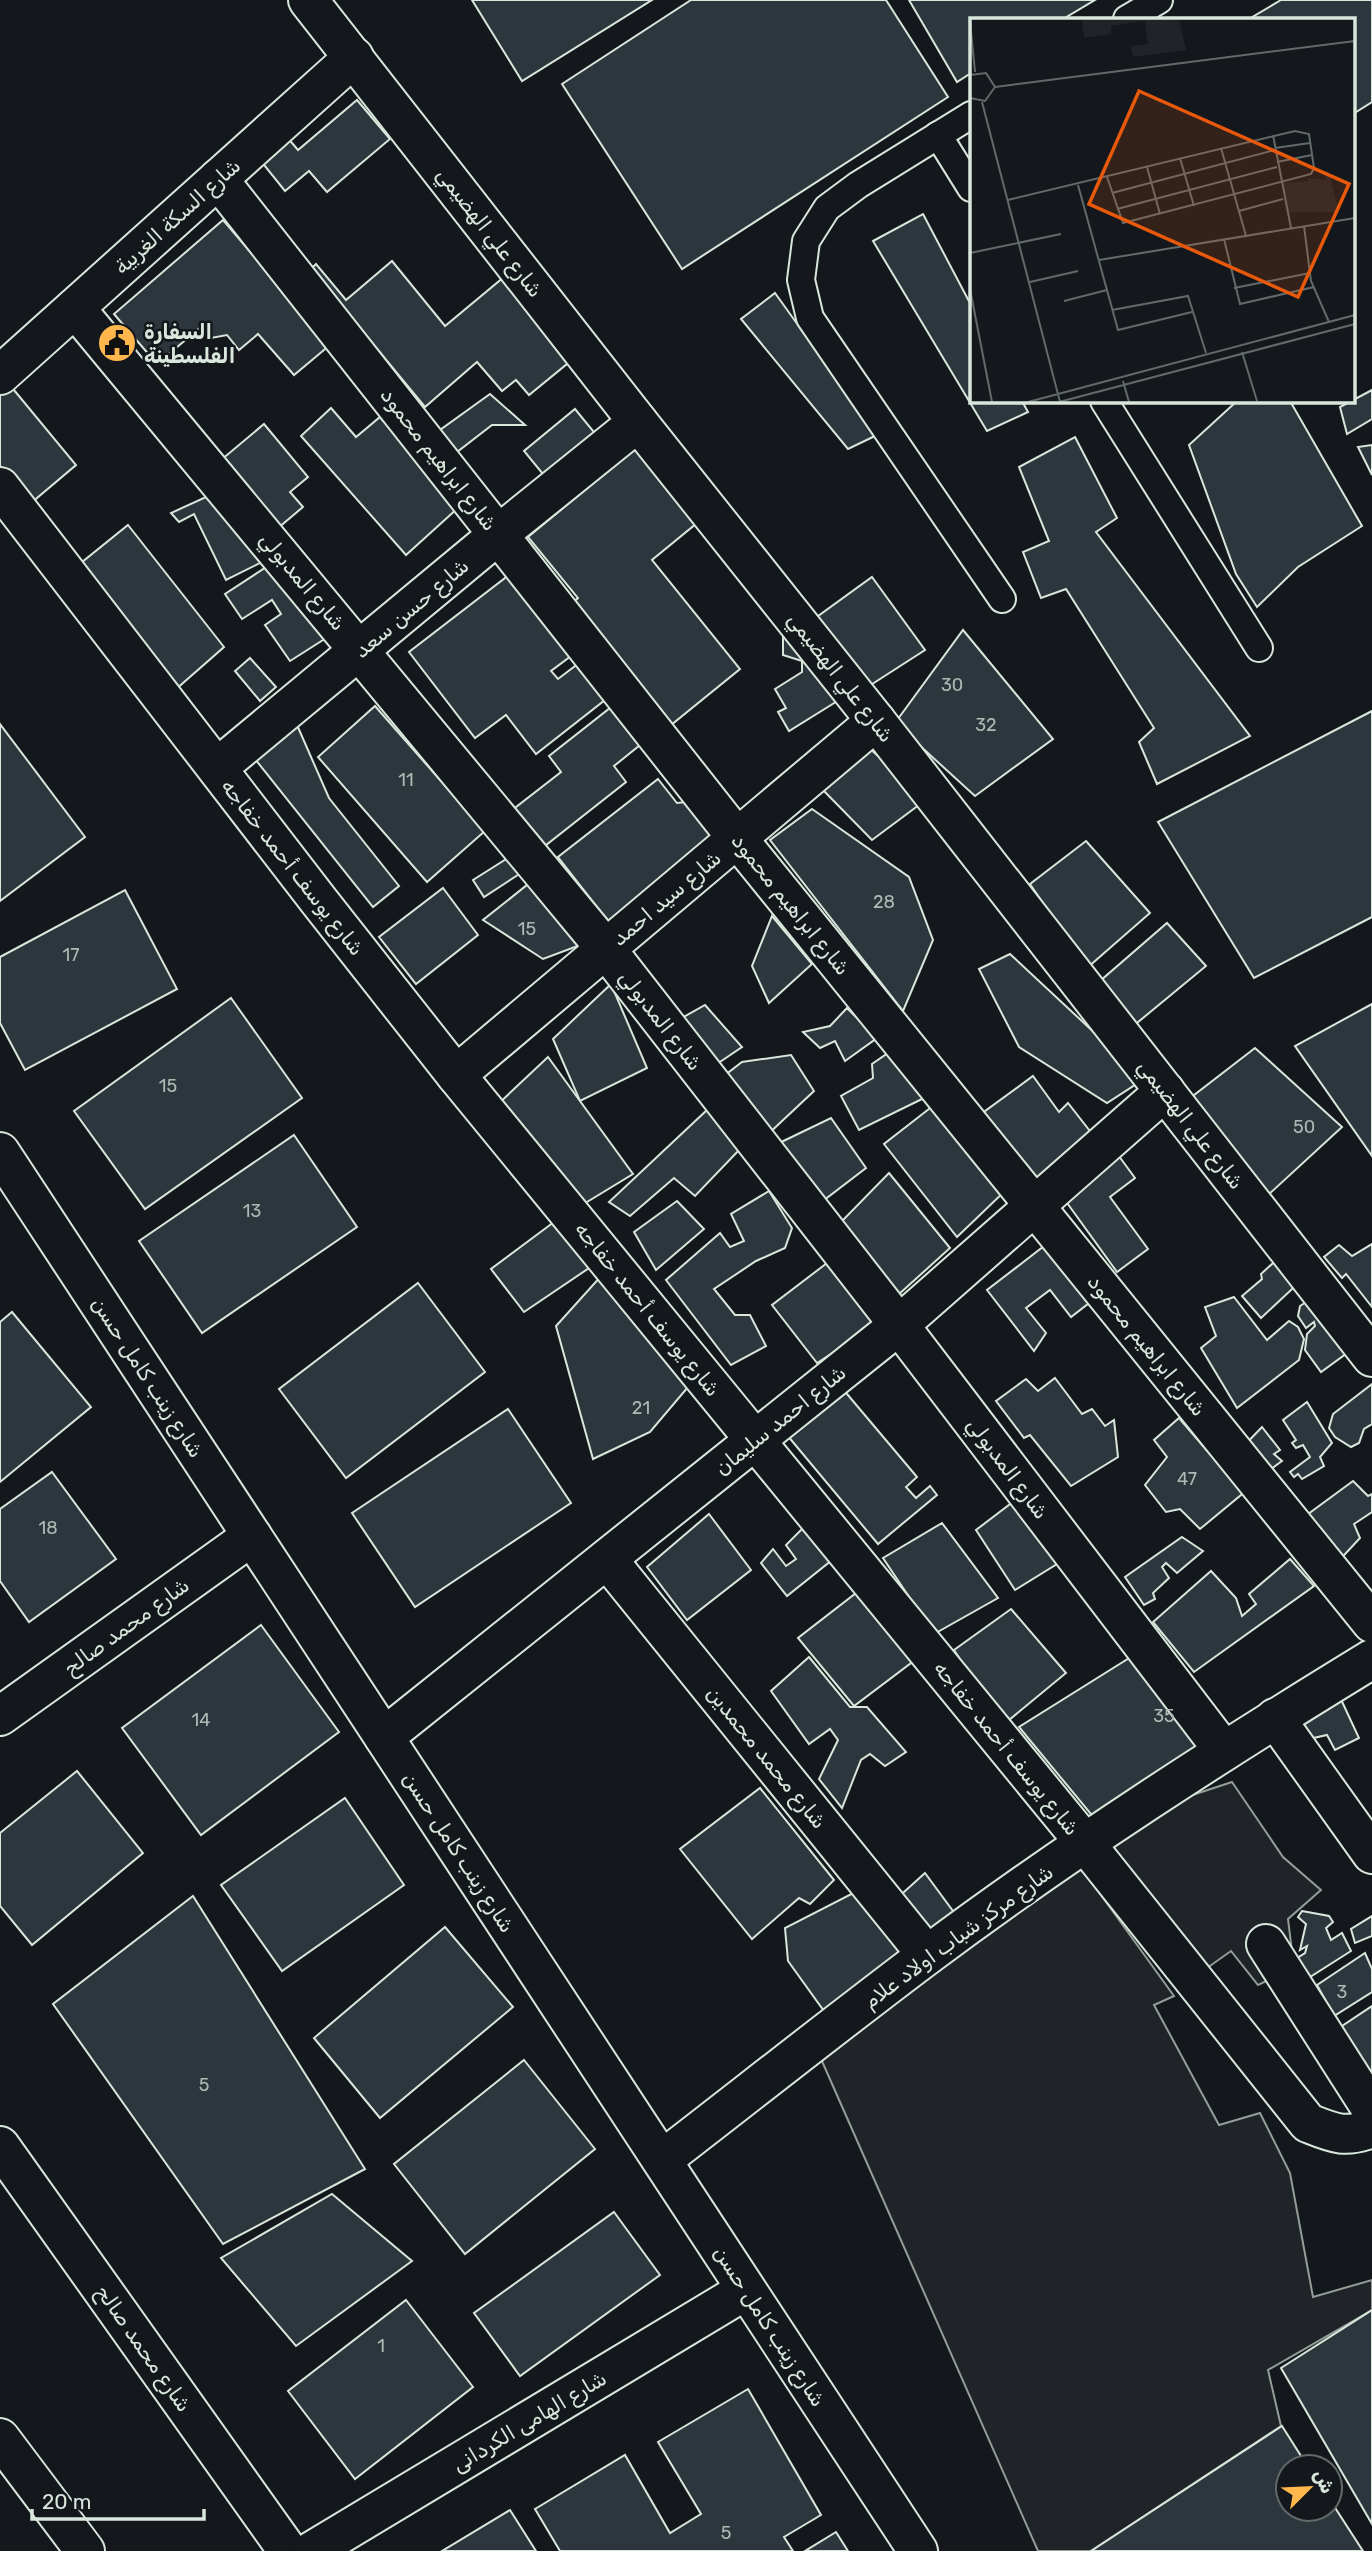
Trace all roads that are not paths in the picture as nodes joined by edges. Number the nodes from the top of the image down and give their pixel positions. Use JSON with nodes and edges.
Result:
{"nodes":[{"id":1,"x":308,"y":0,"type":"edge"},
{"id":2,"x":1159,"y":0,"type":"edge"},
{"id":3,"x":1129,"y":18,"type":"edge"},
{"id":4,"x":354,"y":57,"type":"junction"},
{"id":5,"x":970,"y":116,"type":"edge"},
{"id":6,"x":938,"y":135,"type":"junction"},
{"id":7,"x":218,"y":179,"type":"junction"},
{"id":8,"x":970,"y":186,"type":"edge"},
{"id":9,"x":75,"y":308,"type":"junction"},
{"id":10,"x":0,"y":375,"type":"edge"},
{"id":11,"x":1105,"y":402,"type":"edge"},
{"id":12,"x":638,"y":422,"type":"junction"},
{"id":13,"x":0,"y":487,"type":"edge"},
{"id":14,"x":499,"y":534,"type":"junction"},
{"id":15,"x":1002,"y":599,"type":"dead end"},
{"id":16,"x":1259,"y":648,"type":"dead end"},
{"id":17,"x":361,"y":650,"type":"junction"},
{"id":18,"x":876,"y":721,"type":"junction"},
{"id":19,"x":217,"y":768,"type":"junction"},
{"id":20,"x":737,"y":838,"type":"junction"},
{"id":21,"x":606,"y":949,"type":"junction"},
{"id":22,"x":456,"y":1075,"type":"junction"},
{"id":23,"x":1165,"y":1091,"type":"junction"},
{"id":24,"x":0,"y":1152,"type":"edge"},
{"id":25,"x":1035,"y":1206,"type":"junction"},
{"id":26,"x":899,"y":1325,"type":"junction"},
{"id":27,"x":1372,"y":1357,"type":"edge"},
{"id":28,"x":755,"y":1440,"type":"junction"},
{"id":29,"x":252,"y":1536,"type":"junction"},
{"id":30,"x":607,"y":1559,"type":"junction"},
{"id":31,"x":1372,"y":1623,"type":"edge"},
{"id":32,"x":1372,"y":1659,"type":"edge"},
{"id":33,"x":0,"y":1716,"type":"edge"},
{"id":34,"x":1275,"y":1718,"type":"junction"},
{"id":35,"x":384,"y":1737,"type":"junction"},
{"id":36,"x":1224,"y":1751,"type":"junction"},
{"id":37,"x":1086,"y":1843,"type":"junction"},
{"id":38,"x":1372,"y":1854,"type":"edge"},
{"id":39,"x":1266,"y":1944,"type":"dead end"},
{"id":40,"x":927,"y":1955,"type":"junction"},
{"id":41,"x":1372,"y":2110,"type":"edge"},
{"id":42,"x":1372,"y":2128,"type":"edge"},
{"id":43,"x":0,"y":2146,"type":"edge"},
{"id":44,"x":662,"y":2161,"type":"junction"},
{"id":45,"x":746,"y":2290,"type":"junction"},
{"id":46,"x":0,"y":2438,"type":"edge"},
{"id":47,"x":85,"y":2551,"type":"edge"},
{"id":48,"x":288,"y":2551,"type":"edge"},
{"id":49,"x":312,"y":2551,"type":"edge"},
{"id":50,"x":918,"y":2551,"type":"edge"}],
"edges":[{"from":1,"to":4,"type":"street","name":"شارع علي الهضيمي"},
{"from":2,"to":3,"type":"lane"},
{"from":4,"to":7,"type":"street","name":"شارع السكة الغربية"},
{"from":4,"to":12,"type":"street","name":"شارع علي الهضيمي"},
{"from":5,"to":6,"type":"lane"},
{"from":6,"to":8,"type":"lane"},
{"from":6,"to":15,"type":"lane"},
{"from":7,"to":9,"type":"street","name":"شارع السكة الغربية"},
{"from":7,"to":14,"type":"street","name":"شارع ابراهيم محمود"},
{"from":9,"to":10,"type":"street","name":"شارع السكة الغربية"},
{"from":9,"to":17,"type":"street","name":"شارع المدبولي"},
{"from":11,"to":16,"type":"lane"},
{"from":12,"to":14,"type":"street","name":"شارع حسن سعد"},
{"from":12,"to":18,"type":"street","name":"شارع علي الهضيمي"},
{"from":13,"to":19,"type":"street","name":"شارع يوسف أحمد خفاجه"},
{"from":14,"to":17,"type":"street","name":"شارع حسن سعد"},
{"from":14,"to":20,"type":"street","name":"شارع ابراهيم محمود"},
{"from":17,"to":19,"type":"street","name":"شارع حسن سعد"},
{"from":17,"to":21,"type":"street","name":"شارع المدبولي"},
{"from":18,"to":20,"type":"street","name":"شارع سيد احمد"},
{"from":18,"to":23,"type":"street","name":"شارع علي الهضيمي"},
{"from":19,"to":22,"type":"street","name":"شارع يوسف أحمد خفاجه"},
{"from":20,"to":21,"type":"street","name":"شارع سيد احمد"},
{"from":20,"to":25,"type":"street","name":"شارع ابراهيم محمود"},
{"from":21,"to":22,"type":"street","name":"شارع سيد احمد"},
{"from":21,"to":26,"type":"street","name":"شارع المدبولي"},
{"from":22,"to":28,"type":"street","name":"شارع يوسف أحمد خفاجه"},
{"from":23,"to":25,"type":"street","name":"شارع احمد سليمان"},
{"from":23,"to":27,"type":"street","name":"شارع علي الهضيمي"},
{"from":24,"to":29,"type":"street","name":"شارع زينب كامل حسن"},
{"from":25,"to":26,"type":"street","name":"شارع احمد سليمان"},
{"from":25,"to":31,"type":"street","name":"شارع ابراهيم محمود"},
{"from":26,"to":28,"type":"street","name":"شارع احمد سليمان"},
{"from":26,"to":36,"type":"street","name":"شارع المدبولي"},
{"from":28,"to":30,"type":"street","name":"شارع احمد سليمان"},
{"from":28,"to":37,"type":"street","name":"شارع يوسف أحمد خفاجه"},
{"from":29,"to":33,"type":"street","name":"شارع محمد صالح"},
{"from":29,"to":35,"type":"street","name":"شارع زينب كامل حسن"},
{"from":30,"to":35,"type":"street","name":"شارع احمد سليمان"},
{"from":30,"to":40,"type":"street","name":"شارع محمد محمدين"},
{"from":32,"to":34,"type":"street","name":"شارع مركز شباب اولاد علام"},
{"from":34,"to":36,"type":"street","name":"شارع مركز شباب اولاد علام"},
{"from":34,"to":38,"type":"street"},
{"from":35,"to":44,"type":"street","name":"شارع زينب كامل حسن"},
{"from":36,"to":37,"type":"street","name":"شارع مركز شباب اولاد علام"},
{"from":37,"to":40,"type":"street","name":"شارع مركز شباب اولاد علام"},
{"from":37,"to":42,"type":"street","name":"شارع يوسف أحمد خفاجه"},
{"from":39,"to":41,"type":"street"},
{"from":40,"to":44,"type":"street","name":"شارع مركز شباب اولاد علام"},
{"from":43,"to":48,"type":"street","name":"شارع محمد صالح"},
{"from":44,"to":45,"type":"street","name":"شارع زينب كامل حسن"},
{"from":45,"to":49,"type":"street","name":"شارع الهامى الكردانى"},
{"from":45,"to":50,"type":"street","name":"شارع زينب كامل حسن"},
{"from":46,"to":47,"type":"street"}]}
